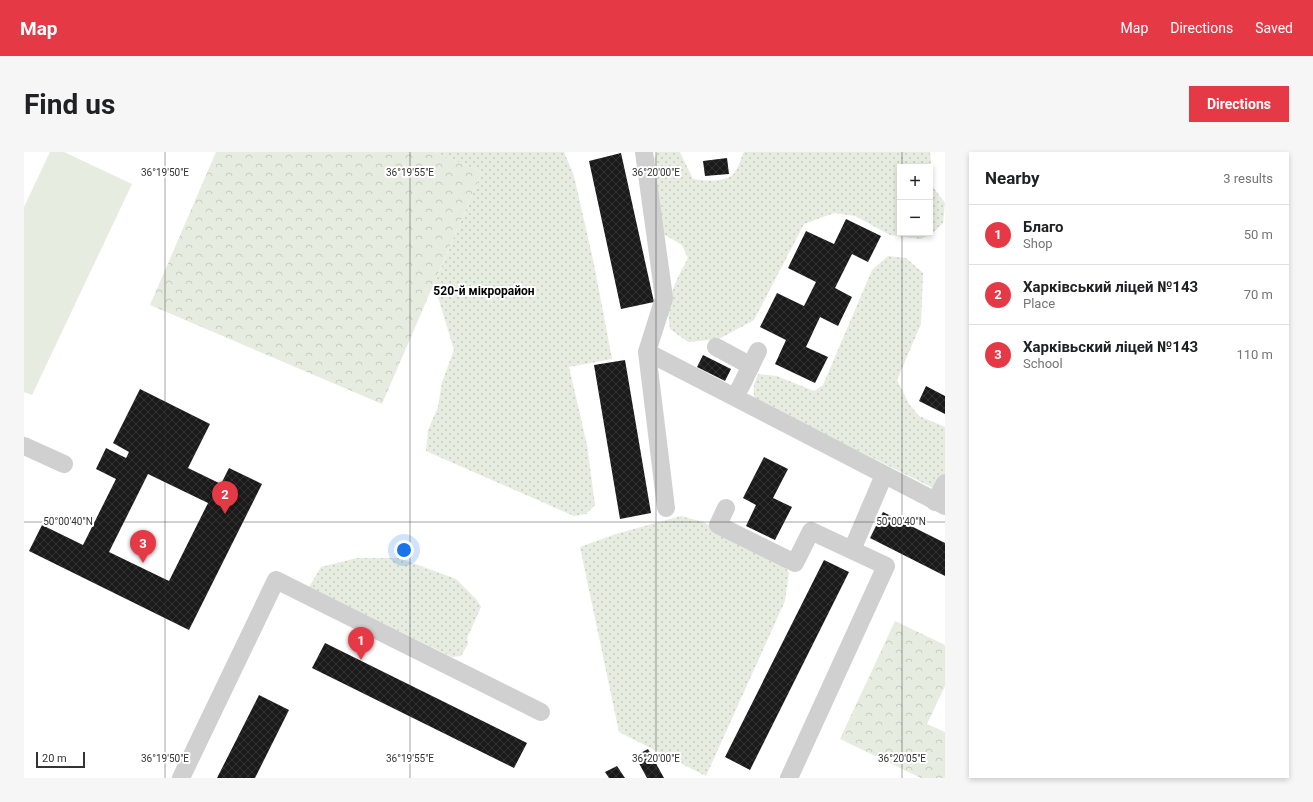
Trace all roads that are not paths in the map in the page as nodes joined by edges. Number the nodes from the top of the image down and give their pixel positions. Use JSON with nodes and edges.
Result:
{"nodes":[{"id":1,"x":644,"y":152,"type":"edge"},
{"id":2,"x":716,"y":347,"type":"dead end"},
{"id":3,"x":647,"y":352,"type":"junction"},
{"id":4,"x":734,"y":397,"type":"junction"},
{"id":5,"x":24,"y":446,"type":"edge"},
{"id":6,"x":64,"y":464,"type":"dead end"},
{"id":7,"x":884,"y":475,"type":"junction"},
{"id":8,"x":945,"y":484,"type":"edge"},
{"id":9,"x":940,"y":504,"type":"edge"},
{"id":10,"x":666,"y":508,"type":"dead end"},
{"id":11,"x":726,"y":508,"type":"dead end"},
{"id":12,"x":852,"y":550,"type":"junction"},
{"id":13,"x":541,"y":712,"type":"dead end"},
{"id":14,"x":181,"y":778,"type":"edge"},
{"id":15,"x":789,"y":778,"type":"edge"}],
"edges":[{"from":1,"to":3,"type":"lane"},
{"from":2,"to":4,"type":"lane"},
{"from":3,"to":4,"type":"lane"},
{"from":3,"to":10,"type":"lane"},
{"from":4,"to":7,"type":"lane"},
{"from":5,"to":6,"type":"lane"},
{"from":7,"to":9,"type":"lane"},
{"from":7,"to":12,"type":"lane"},
{"from":8,"to":9,"type":"lane"},
{"from":11,"to":12,"type":"lane"},
{"from":12,"to":15,"type":"lane"},
{"from":13,"to":14,"type":"lane"}]}
